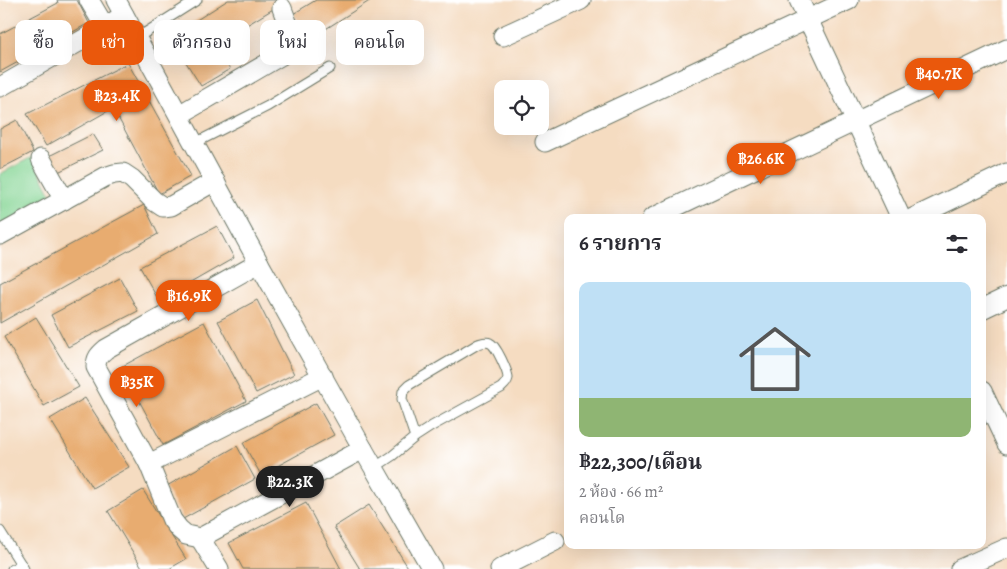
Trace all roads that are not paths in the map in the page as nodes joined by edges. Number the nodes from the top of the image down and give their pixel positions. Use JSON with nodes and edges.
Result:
{"nodes":[{"id":1,"x":89,"y":0,"type":"edge"},
{"id":2,"x":197,"y":0,"type":"edge"},
{"id":3,"x":581,"y":0,"type":"edge"},
{"id":4,"x":799,"y":0,"type":"edge"},
{"id":5,"x":849,"y":0,"type":"edge"},
{"id":6,"x":120,"y":8,"type":"edge"},
{"id":7,"x":282,"y":8,"type":"dead end"},
{"id":8,"x":808,"y":19,"type":"junction"},
{"id":9,"x":101,"y":20,"type":"edge"},
{"id":10,"x":111,"y":20,"type":"edge"},
{"id":11,"x":127,"y":20,"type":"edge"},
{"id":12,"x":144,"y":34,"type":"edge"},
{"id":13,"x":503,"y":36,"type":"dead end"},
{"id":14,"x":82,"y":40,"type":"edge"},
{"id":15,"x":1007,"y":49,"type":"edge"},
{"id":16,"x":144,"y":51,"type":"edge"},
{"id":17,"x":330,"y":68,"type":"dead end"},
{"id":18,"x":0,"y":87,"type":"edge"},
{"id":19,"x":179,"y":115,"type":"junction"},
{"id":20,"x":856,"y":121,"type":"junction"},
{"id":21,"x":545,"y":142,"type":"dead end"},
{"id":22,"x":195,"y":143,"type":"junction"},
{"id":23,"x":41,"y":158,"type":"dead end"},
{"id":24,"x":1007,"y":173,"type":"edge"},
{"id":25,"x":215,"y":181,"type":"junction"},
{"id":26,"x":64,"y":200,"type":"junction"},
{"id":27,"x":660,"y":214,"type":"edge"},
{"id":28,"x":899,"y":214,"type":"edge"},
{"id":29,"x":922,"y":214,"type":"edge"},
{"id":30,"x":0,"y":235,"type":"edge"},
{"id":31,"x":260,"y":263,"type":"junction"},
{"id":32,"x":1007,"y":297,"type":"edge"},
{"id":33,"x":986,"y":307,"type":"edge"},
{"id":34,"x":323,"y":376,"type":"junction"},
{"id":35,"x":986,"y":401,"type":"edge"},
{"id":36,"x":996,"y":427,"type":"edge"},
{"id":37,"x":415,"y":437,"type":"junction"},
{"id":38,"x":1007,"y":444,"type":"edge"},
{"id":39,"x":363,"y":448,"type":"junction"},
{"id":40,"x":149,"y":464,"type":"junction"},
{"id":41,"x":374,"y":468,"type":"junction"},
{"id":42,"x":0,"y":531,"type":"edge"},
{"id":43,"x":200,"y":538,"type":"junction"},
{"id":44,"x":556,"y":541,"type":"dead end"},
{"id":45,"x":1007,"y":548,"type":"edge"},
{"id":46,"x":23,"y":567,"type":"edge"},
{"id":47,"x":12,"y":569,"type":"edge"},
{"id":48,"x":218,"y":569,"type":"edge"},
{"id":49,"x":432,"y":569,"type":"edge"},
{"id":50,"x":500,"y":569,"type":"edge"},
{"id":51,"x":960,"y":569,"type":"edge"}],
"edges":[{"from":1,"to":9,"type":"street"},
{"from":2,"to":12,"type":"lane"},
{"from":3,"to":13,"type":"street"},
{"from":4,"to":8,"type":"street"},
{"from":5,"to":8,"type":"street"},
{"from":6,"to":10,"type":"street"},
{"from":6,"to":11,"type":"street"},
{"from":7,"to":19,"type":"street"},
{"from":8,"to":20,"type":"street"},
{"from":8,"to":21,"type":"street"},
{"from":14,"to":18,"type":"street"},
{"from":15,"to":20,"type":"street"},
{"from":16,"to":19,"type":"street"},
{"from":17,"to":22,"type":"lane"},
{"from":19,"to":22,"type":"street"},
{"from":20,"to":27,"type":"street"},
{"from":20,"to":28,"type":"street"},
{"from":22,"to":25,"type":"street"},
{"from":23,"to":26,"type":"street"},
{"from":24,"to":29,"type":"street"},
{"from":25,"to":26,"type":"street"},
{"from":25,"to":31,"type":"street"},
{"from":26,"to":30,"type":"street"},
{"from":31,"to":34,"type":"street"},
{"from":31,"to":40,"type":"street"},
{"from":32,"to":33,"type":"street"},
{"from":34,"to":39,"type":"street"},
{"from":34,"to":40,"type":"street"},
{"from":35,"to":36,"type":"street"},
{"from":36,"to":38,"type":"street"},
{"from":37,"to":37,"type":"lane"},
{"from":37,"to":41,"type":"lane"},
{"from":39,"to":41,"type":"street"},
{"from":39,"to":43,"type":"street"},
{"from":40,"to":43,"type":"street"},
{"from":41,"to":49,"type":"street"},
{"from":42,"to":46,"type":"lane"},
{"from":43,"to":48,"type":"street"},
{"from":44,"to":50,"type":"street"},
{"from":45,"to":51,"type":"street"},
{"from":46,"to":47,"type":"lane"}]}
